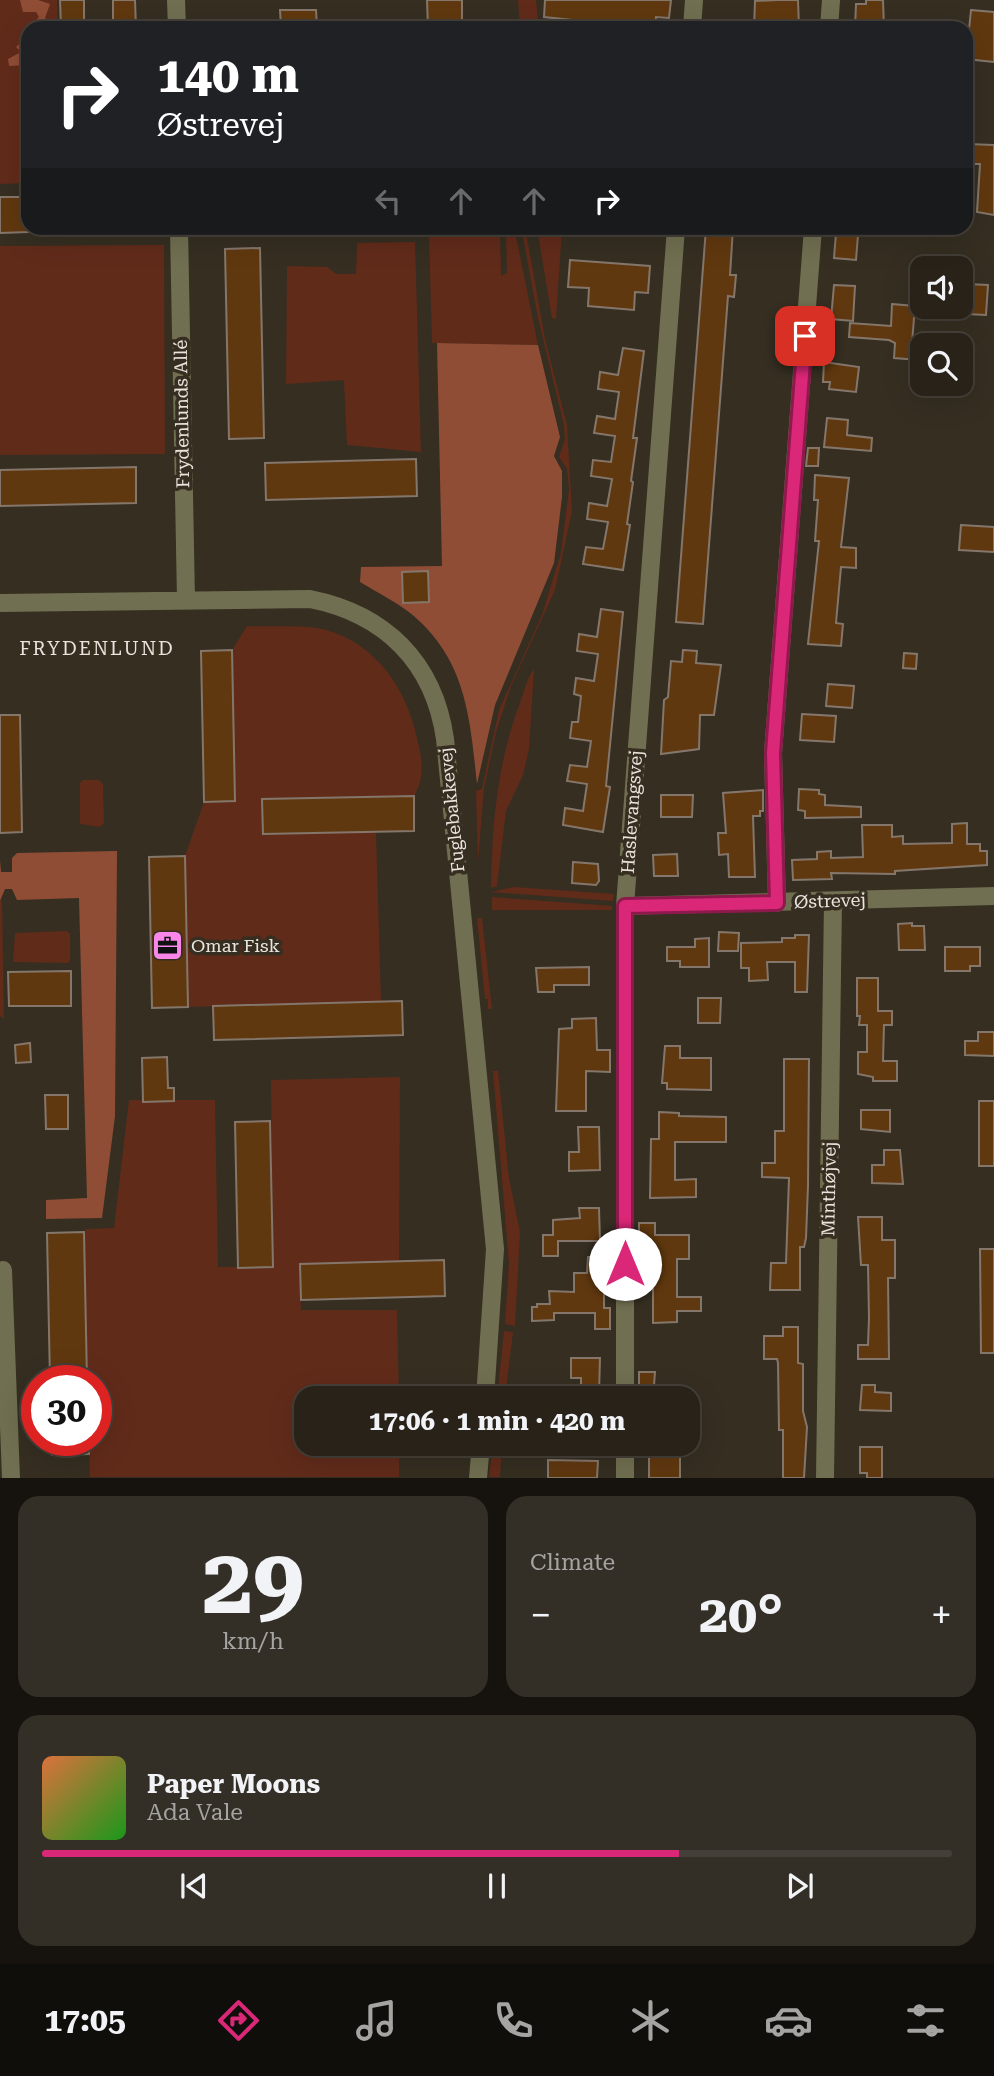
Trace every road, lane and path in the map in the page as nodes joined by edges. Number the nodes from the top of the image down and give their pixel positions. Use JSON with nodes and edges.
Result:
{"nodes":[{"id":1,"x":176,"y":0,"type":"edge"},
{"id":2,"x":694,"y":0,"type":"edge"},
{"id":3,"x":831,"y":0,"type":"edge"},
{"id":4,"x":177,"y":21,"type":"edge"},
{"id":5,"x":692,"y":21,"type":"edge"},
{"id":6,"x":830,"y":21,"type":"edge"},
{"id":7,"x":179,"y":235,"type":"edge"},
{"id":8,"x":675,"y":235,"type":"edge"},
{"id":9,"x":812,"y":235,"type":"edge"},
{"id":10,"x":186,"y":600,"type":"junction"},
{"id":11,"x":0,"y":603,"type":"edge"},
{"id":12,"x":994,"y":896,"type":"edge"},
{"id":13,"x":832,"y":901,"type":"junction"},
{"id":14,"x":777,"y":903,"type":"junction"},
{"id":15,"x":625,"y":906,"type":"junction"},
{"id":16,"x":3,"y":1270,"type":"dead end"},
{"id":17,"x":486,"y":1386,"type":"edge"},
{"id":18,"x":625,"y":1386,"type":"edge"},
{"id":19,"x":480,"y":1456,"type":"edge"},
{"id":20,"x":625,"y":1456,"type":"edge"},
{"id":21,"x":11,"y":1478,"type":"edge"},
{"id":22,"x":478,"y":1478,"type":"edge"},
{"id":23,"x":625,"y":1478,"type":"edge"},
{"id":24,"x":825,"y":1478,"type":"edge"}],
"edges":[{"from":1,"to":4,"type":"street"},
{"from":2,"to":5,"type":"street"},
{"from":3,"to":6,"type":"street"},
{"from":7,"to":10,"type":"street","name":"Frydenlunds Allé"},
{"from":8,"to":15,"type":"street","name":"Haslevangsvej"},
{"from":9,"to":14,"type":"street"},
{"from":10,"to":11,"type":"street","name":"Fuglebakkevej"},
{"from":10,"to":17,"type":"street","name":"Fuglebakkevej"},
{"from":12,"to":13,"type":"street","name":"Østrevej"},
{"from":13,"to":14,"type":"street","name":"Østrevej"},
{"from":13,"to":24,"type":"street","name":"Minthøjvej"},
{"from":14,"to":15,"type":"street","name":"Østrevej"},
{"from":15,"to":18,"type":"street","name":"Haslevangsvej"},
{"from":16,"to":21,"type":"street"},
{"from":19,"to":22,"type":"street"},
{"from":20,"to":23,"type":"street"}]}
